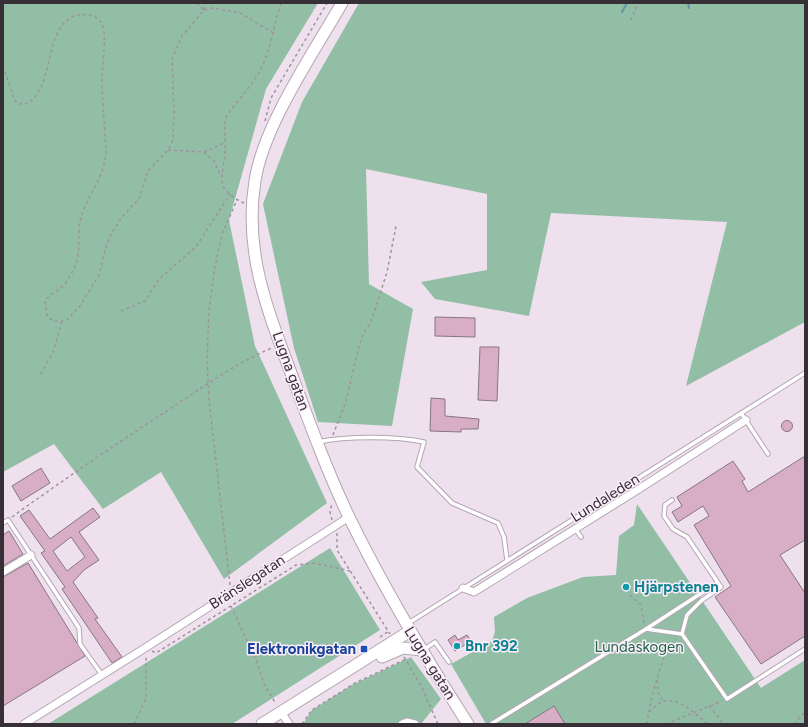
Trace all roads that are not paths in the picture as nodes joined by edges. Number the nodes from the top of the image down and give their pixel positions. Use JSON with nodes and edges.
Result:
{"nodes":[{"id":1,"x":342,"y":3,"type":"edge"},
{"id":2,"x":805,"y":373,"type":"edge"},
{"id":3,"x":741,"y":413,"type":"junction"},
{"id":4,"x":746,"y":420,"type":"junction"},
{"id":5,"x":317,"y":442,"type":"junction"},
{"id":6,"x":768,"y":454,"type":"dead end"},
{"id":7,"x":672,"y":500,"type":"dead end"},
{"id":8,"x":349,"y":516,"type":"junction"},
{"id":9,"x":3,"y":522,"type":"edge"},
{"id":10,"x":576,"y":530,"type":"junction"},
{"id":11,"x":581,"y":537,"type":"dead end"},
{"id":12,"x":31,"y":555,"type":"junction"},
{"id":13,"x":507,"y":560,"type":"junction"},
{"id":14,"x":3,"y":572,"type":"edge"},
{"id":15,"x":717,"y":583,"type":"junction"},
{"id":16,"x":463,"y":588,"type":"junction"},
{"id":17,"x":408,"y":628,"type":"junction"},
{"id":18,"x":646,"y":629,"type":"junction"},
{"id":19,"x":682,"y":634,"type":"junction"},
{"id":20,"x":805,"y":649,"type":"edge"},
{"id":21,"x":422,"y":650,"type":"junction"},
{"id":22,"x":449,"y":662,"type":"dead end"},
{"id":23,"x":350,"y":670,"type":"junction"},
{"id":24,"x":102,"y":675,"type":"junction"},
{"id":25,"x":281,"y":712,"type":"junction"},
{"id":26,"x":24,"y":724,"type":"edge"},
{"id":27,"x":262,"y":724,"type":"edge"},
{"id":28,"x":289,"y":724,"type":"edge"},
{"id":29,"x":402,"y":724,"type":"edge"},
{"id":30,"x":416,"y":724,"type":"edge"},
{"id":31,"x":468,"y":724,"type":"edge"},
{"id":32,"x":491,"y":724,"type":"edge"}],
"edges":[{"from":1,"to":5,"type":"main road","name":"Lugna gatan"},
{"from":2,"to":3,"type":"lane","name":"Lundaleden"},
{"from":3,"to":4,"type":"lane"},
{"from":3,"to":13,"type":"lane","name":"Lundaleden"},
{"from":4,"to":6,"type":"lane"},
{"from":4,"to":10,"type":"street"},
{"from":5,"to":8,"type":"main road","name":"Lugna gatan"},
{"from":5,"to":13,"type":"lane"},
{"from":7,"to":15,"type":"lane"},
{"from":8,"to":17,"type":"main road","name":"Lugna gatan"},
{"from":8,"to":24,"type":"street","name":"Bränslegatan"},
{"from":9,"to":12,"type":"lane"},
{"from":10,"to":11,"type":"lane"},
{"from":10,"to":16,"type":"street"},
{"from":12,"to":14,"type":"street"},
{"from":12,"to":24,"type":"lane"},
{"from":13,"to":16,"type":"lane","name":"Lundaleden"},
{"from":15,"to":18,"type":"lane"},
{"from":15,"to":19,"type":"lane"},
{"from":16,"to":17,"type":"lane","name":"Lundaleden"},
{"from":17,"to":21,"type":"main road","name":"Lugna gatan"},
{"from":17,"to":23,"type":"main road","name":"Lundaleden"},
{"from":18,"to":19,"type":"lane"},
{"from":18,"to":32,"type":"lane"},
{"from":19,"to":20,"type":"lane"},
{"from":21,"to":22,"type":"lane"},
{"from":21,"to":23,"type":"main road","name":"Lundaleden"},
{"from":21,"to":31,"type":"main road","name":"Lugna gatan"},
{"from":23,"to":25,"type":"main road","name":"Lundaleden"},
{"from":24,"to":26,"type":"street","name":"Bränslegatan"},
{"from":25,"to":27,"type":"main road","name":"Lundaleden"},
{"from":25,"to":28,"type":"street"},
{"from":29,"to":30,"type":"street"}]}
